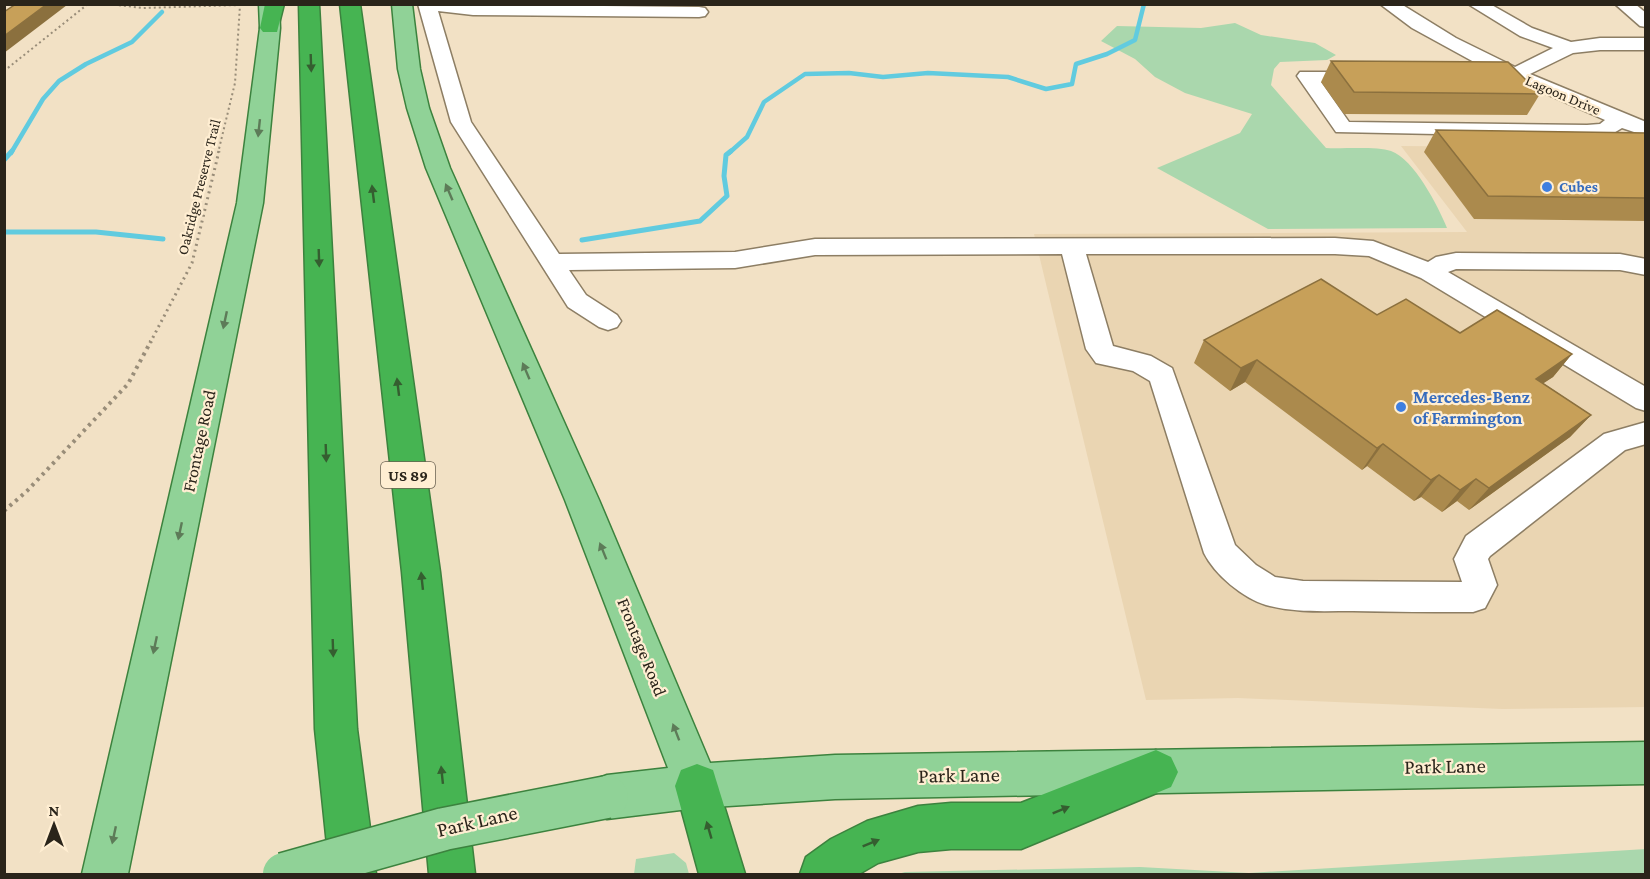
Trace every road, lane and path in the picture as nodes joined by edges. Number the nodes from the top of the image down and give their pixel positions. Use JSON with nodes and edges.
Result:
{"nodes":[{"id":1,"x":88,"y":4,"type":"edge"},
{"id":2,"x":109,"y":4,"type":"edge"},
{"id":3,"x":309,"y":4,"type":"edge"},
{"id":4,"x":350,"y":4,"type":"edge"},
{"id":5,"x":360,"y":4,"type":"edge"},
{"id":6,"x":402,"y":4,"type":"edge"},
{"id":7,"x":1388,"y":4,"type":"edge"},
{"id":8,"x":1476,"y":4,"type":"edge"},
{"id":9,"x":1623,"y":4,"type":"edge"},
{"id":10,"x":427,"y":5,"type":"edge"},
{"id":11,"x":271,"y":12,"type":"edge"},
{"id":12,"x":699,"y":12,"type":"dead end"},
{"id":13,"x":1646,"y":22,"type":"edge"},
{"id":14,"x":1646,"y":44,"type":"edge"},
{"id":15,"x":1569,"y":48,"type":"junction"},
{"id":16,"x":1494,"y":65,"type":"junction"},
{"id":17,"x":4,"y":71,"type":"edge"},
{"id":18,"x":1464,"y":73,"type":"edge"},
{"id":19,"x":1515,"y":74,"type":"junction"},
{"id":20,"x":358,"y":75,"type":"junction"},
{"id":21,"x":1377,"y":76,"type":"edge"},
{"id":22,"x":1621,"y":119,"type":"junction"},
{"id":23,"x":1646,"y":130,"type":"edge"},
{"id":24,"x":1072,"y":247,"type":"junction"},
{"id":25,"x":552,"y":262,"type":"junction"},
{"id":26,"x":1646,"y":267,"type":"edge"},
{"id":27,"x":1430,"y":272,"type":"junction"},
{"id":28,"x":608,"y":321,"type":"dead end"},
{"id":29,"x":1632,"y":385,"type":"edge"},
{"id":30,"x":1646,"y":401,"type":"edge"},
{"id":31,"x":1646,"y":433,"type":"edge"},
{"id":32,"x":4,"y":511,"type":"edge"},
{"id":33,"x":336,"y":729,"type":"junction"},
{"id":34,"x":1646,"y":763,"type":"edge"},
{"id":35,"x":1156,"y":772,"type":"junction"},
{"id":36,"x":697,"y":786,"type":"junction"},
{"id":37,"x":105,"y":874,"type":"edge"},
{"id":38,"x":284,"y":874,"type":"edge"},
{"id":39,"x":323,"y":874,"type":"edge"},
{"id":40,"x":353,"y":874,"type":"edge"},
{"id":41,"x":452,"y":874,"type":"edge"},
{"id":42,"x":722,"y":874,"type":"edge"},
{"id":43,"x":823,"y":874,"type":"edge"}],
"edges":[{"from":1,"to":17,"type":"path"},
{"from":2,"to":32,"type":"path","name":"Oakridge Preserve Trail"},
{"from":3,"to":33,"type":"highway","one_way":true},
{"from":4,"to":20,"type":"highway","number":"US 89"},
{"from":5,"to":20,"type":"highway"},
{"from":36,"to":6,"type":"main road","name":"Frontage Road","one_way":true},
{"from":7,"to":16,"type":"street","name":"Lagoon Drive"},
{"from":8,"to":15,"type":"street"},
{"from":9,"to":13,"type":"street"},
{"from":10,"to":12,"type":"street"},
{"from":10,"to":25,"type":"street"},
{"from":11,"to":37,"type":"main road","name":"Frontage Road","one_way":true},
{"from":14,"to":15,"type":"street"},
{"from":15,"to":19,"type":"street"},
{"from":16,"to":18,"type":"street"},
{"from":16,"to":19,"type":"street","name":"Lagoon Drive"},
{"from":19,"to":22,"type":"street","name":"Lagoon Drive"},
{"from":41,"to":20,"type":"highway","number":"US 89","one_way":true},
{"from":21,"to":22,"type":"street"},
{"from":22,"to":23,"type":"street","name":"Lagoon Drive"},
{"from":24,"to":25,"type":"street"},
{"from":24,"to":27,"type":"street"},
{"from":24,"to":31,"type":"street"},
{"from":25,"to":28,"type":"street"},
{"from":26,"to":27,"type":"street"},
{"from":27,"to":29,"type":"street"},
{"from":29,"to":30,"type":"street"},
{"from":33,"to":39,"type":"highway"},
{"from":33,"to":40,"type":"highway"},
{"from":34,"to":35,"type":"main road","name":"Park Lane"},
{"from":35,"to":36,"type":"main road","name":"Park Lane"},
{"from":43,"to":35,"type":"highway","one_way":true},
{"from":36,"to":38,"type":"main road","name":"Park Lane","bridge":true},
{"from":42,"to":36,"type":"highway","one_way":true}]}
